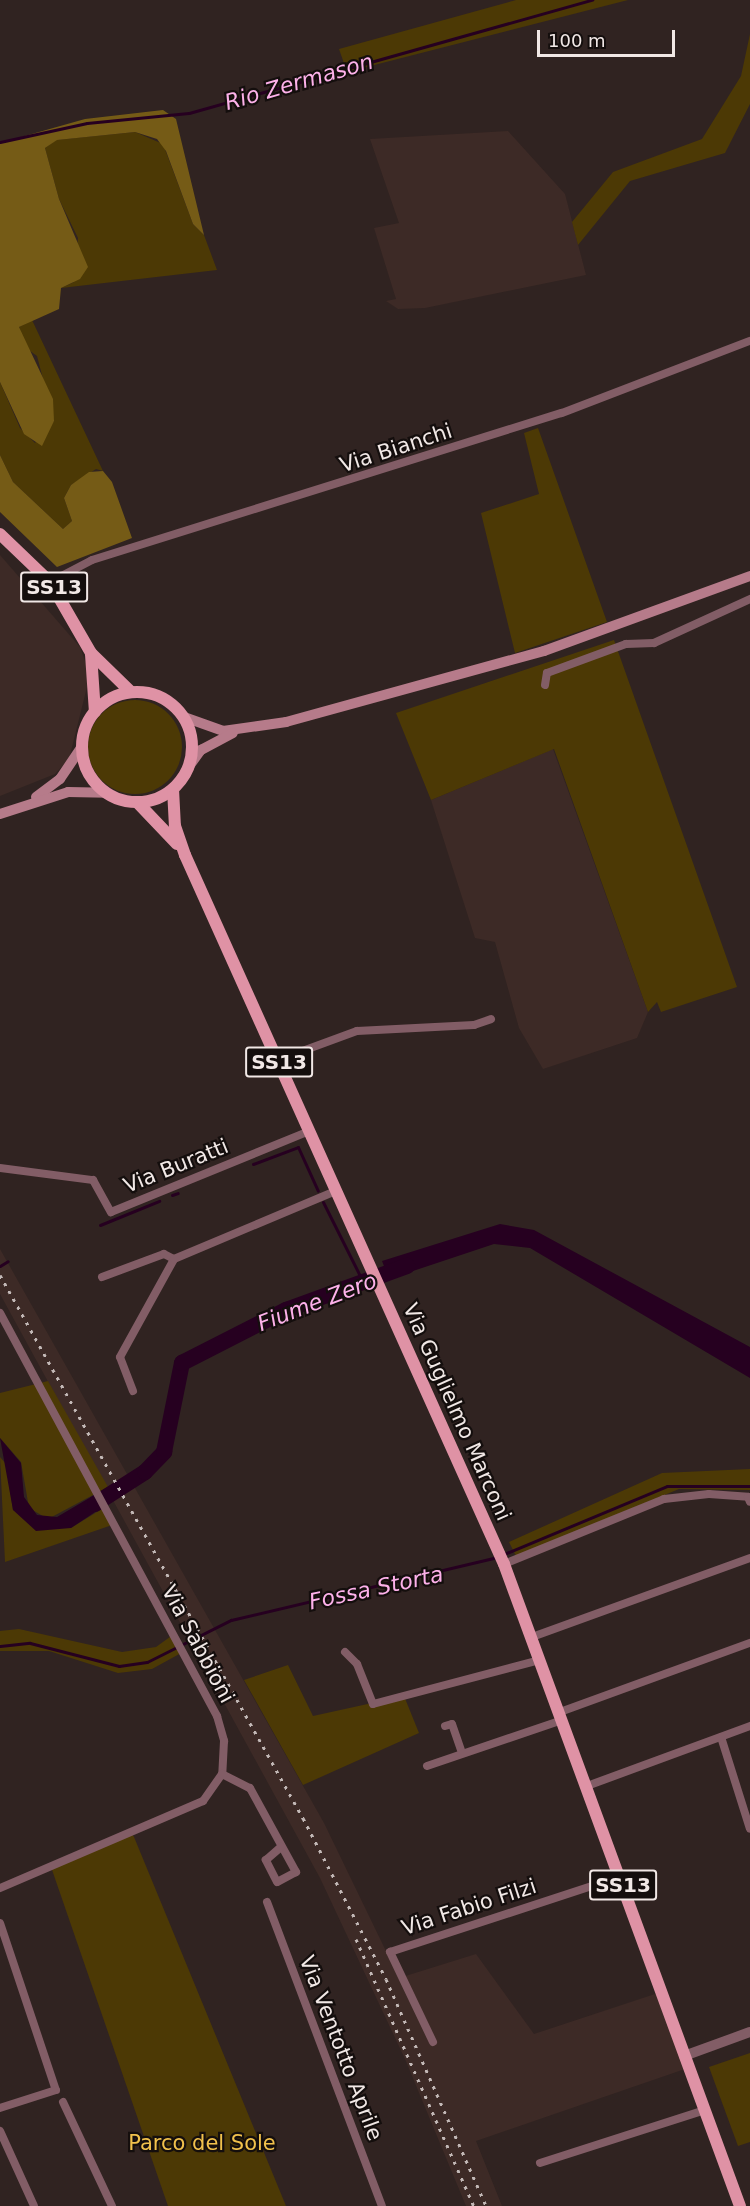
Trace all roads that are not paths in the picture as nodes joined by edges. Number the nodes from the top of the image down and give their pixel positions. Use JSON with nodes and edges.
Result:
{"nodes":[{"id":1,"x":750,"y":341,"type":"edge"},
{"id":2,"x":0,"y":534,"type":"edge"},
{"id":3,"x":750,"y":576,"type":"edge"},
{"id":4,"x":50,"y":582,"type":"junction"},
{"id":5,"x":750,"y":599,"type":"edge"},
{"id":6,"x":90,"y":653,"type":"junction"},
{"id":7,"x":545,"y":685,"type":"dead end"},
{"id":8,"x":131,"y":692,"type":"junction"},
{"id":9,"x":95,"y":712,"type":"junction"},
{"id":10,"x":184,"y":717,"type":"junction"},
{"id":11,"x":239,"y":731,"type":"junction"},
{"id":12,"x":82,"y":746,"type":"junction"},
{"id":13,"x":189,"y":765,"type":"junction"},
{"id":14,"x":173,"y":789,"type":"junction"},
{"id":15,"x":107,"y":793,"type":"junction"},
{"id":16,"x":136,"y":802,"type":"junction"},
{"id":17,"x":26,"y":804,"type":"junction"},
{"id":18,"x":0,"y":814,"type":"edge"},
{"id":19,"x":185,"y":855,"type":"junction"},
{"id":20,"x":491,"y":1019,"type":"dead end"},
{"id":21,"x":278,"y":1060,"type":"junction"},
{"id":22,"x":309,"y":1131,"type":"junction"},
{"id":23,"x":0,"y":1168,"type":"edge"},
{"id":24,"x":336,"y":1191,"type":"junction"},
{"id":25,"x":174,"y":1258,"type":"junction"},
{"id":26,"x":102,"y":1277,"type":"dead end"},
{"id":27,"x":0,"y":1313,"type":"edge"},
{"id":28,"x":133,"y":1391,"type":"dead end"},
{"id":29,"x":750,"y":1502,"type":"edge"},
{"id":30,"x":750,"y":1558,"type":"edge"},
{"id":31,"x":504,"y":1564,"type":"junction"},
{"id":32,"x":532,"y":1637,"type":"junction"},
{"id":33,"x":750,"y":1642,"type":"edge"},
{"id":34,"x":345,"y":1652,"type":"dead end"},
{"id":35,"x":540,"y":1659,"type":"junction"},
{"id":36,"x":561,"y":1716,"type":"junction"},
{"id":37,"x":446,"y":1726,"type":"dead end"},
{"id":38,"x":750,"y":1726,"type":"edge"},
{"id":39,"x":721,"y":1737,"type":"junction"},
{"id":40,"x":462,"y":1753,"type":"junction"},
{"id":41,"x":427,"y":1766,"type":"dead end"},
{"id":42,"x":222,"y":1774,"type":"junction"},
{"id":43,"x":587,"y":1786,"type":"junction"},
{"id":44,"x":750,"y":1829,"type":"edge"},
{"id":45,"x":281,"y":1847,"type":"junction"},
{"id":46,"x":620,"y":1877,"type":"junction"},
{"id":47,"x":0,"y":1888,"type":"edge"},
{"id":48,"x":267,"y":1902,"type":"dead end"},
{"id":49,"x":0,"y":1923,"type":"edge"},
{"id":50,"x":750,"y":2032,"type":"edge"},
{"id":51,"x":433,"y":2042,"type":"dead end"},
{"id":52,"x":684,"y":2056,"type":"junction"},
{"id":53,"x":63,"y":2102,"type":"dead end"},
{"id":54,"x":0,"y":2108,"type":"edge"},
{"id":55,"x":705,"y":2110,"type":"junction"},
{"id":56,"x":0,"y":2131,"type":"edge"},
{"id":57,"x":4,"y":2152,"type":"edge"},
{"id":58,"x":540,"y":2163,"type":"dead end"},
{"id":59,"x":34,"y":2206,"type":"edge"},
{"id":60,"x":112,"y":2206,"type":"edge"},
{"id":61,"x":382,"y":2206,"type":"edge"},
{"id":62,"x":740,"y":2206,"type":"edge"}],
"edges":[{"from":1,"to":4,"type":"street","name":"Via Bianchi"},
{"from":2,"to":4,"type":"main road","number":"SS13"},
{"from":3,"to":11,"type":"main road"},
{"from":4,"to":6,"type":"main road","number":"SS13"},
{"from":5,"to":7,"type":"street"},
{"from":6,"to":8,"type":"main road","number":"SS13"},
{"from":6,"to":9,"type":"main road","number":"SS13"},
{"from":8,"to":9,"type":"main road"},
{"from":8,"to":10,"type":"main road"},
{"from":9,"to":12,"type":"main road","number":"SS13"},
{"from":10,"to":11,"type":"main road"},
{"from":10,"to":13,"type":"main road"},
{"from":11,"to":13,"type":"main road"},
{"from":12,"to":15,"type":"main road"},
{"from":12,"to":17,"type":"main road"},
{"from":13,"to":14,"type":"main road"},
{"from":14,"to":16,"type":"main road"},
{"from":14,"to":19,"type":"main road","name":"Via Guglielmo Marconi","number":"SS13"},
{"from":15,"to":16,"type":"main road","name":"Via Guglielmo Marconi","number":"SS13"},
{"from":15,"to":17,"type":"main road"},
{"from":16,"to":19,"type":"main road","name":"Via Guglielmo Marconi","number":"SS13"},
{"from":17,"to":18,"type":"main road"},
{"from":19,"to":21,"type":"main road","name":"Via Guglielmo Marconi","number":"SS13"},
{"from":20,"to":21,"type":"street"},
{"from":21,"to":22,"type":"main road","name":"Via Guglielmo Marconi","number":"SS13"},
{"from":22,"to":23,"type":"street","name":"Via Buratti"},
{"from":22,"to":24,"type":"main road","name":"Via Guglielmo Marconi","number":"SS13"},
{"from":24,"to":25,"type":"street"},
{"from":24,"to":31,"type":"main road","name":"Via Guglielmo Marconi","number":"SS13"},
{"from":25,"to":26,"type":"street"},
{"from":25,"to":28,"type":"street"},
{"from":27,"to":42,"type":"street","name":"Via Sabbioni"},
{"from":29,"to":31,"type":"street"},
{"from":30,"to":32,"type":"street"},
{"from":31,"to":32,"type":"main road","name":"Via Guglielmo Marconi","number":"SS13"},
{"from":32,"to":35,"type":"main road","name":"Via Guglielmo Marconi","number":"SS13"},
{"from":33,"to":36,"type":"street"},
{"from":34,"to":35,"type":"street"},
{"from":35,"to":36,"type":"main road","name":"Via Guglielmo Marconi","number":"SS13"},
{"from":36,"to":40,"type":"street"},
{"from":36,"to":43,"type":"main road","name":"Via Guglielmo Marconi","number":"SS13"},
{"from":37,"to":40,"type":"street"},
{"from":38,"to":39,"type":"street"},
{"from":39,"to":43,"type":"street"},
{"from":39,"to":44,"type":"street"},
{"from":40,"to":41,"type":"street"},
{"from":42,"to":45,"type":"street"},
{"from":42,"to":47,"type":"street"},
{"from":43,"to":46,"type":"main road","name":"Via Guglielmo Marconi","number":"SS13"},
{"from":45,"to":45,"type":"street"},
{"from":46,"to":51,"type":"street","name":"Via Fabio Filzi"},
{"from":46,"to":52,"type":"main road","name":"Via Guglielmo Marconi","number":"SS13"},
{"from":48,"to":61,"type":"street","name":"Via Ventotto Aprile"},
{"from":49,"to":54,"type":"street"},
{"from":50,"to":52,"type":"street"},
{"from":52,"to":55,"type":"main road","name":"Via Guglielmo Marconi","number":"SS13"},
{"from":53,"to":60,"type":"street"},
{"from":55,"to":58,"type":"street"},
{"from":55,"to":62,"type":"main road","name":"Via Guglielmo Marconi","number":"SS13"},
{"from":56,"to":57,"type":"street"},
{"from":57,"to":59,"type":"street"}]}
